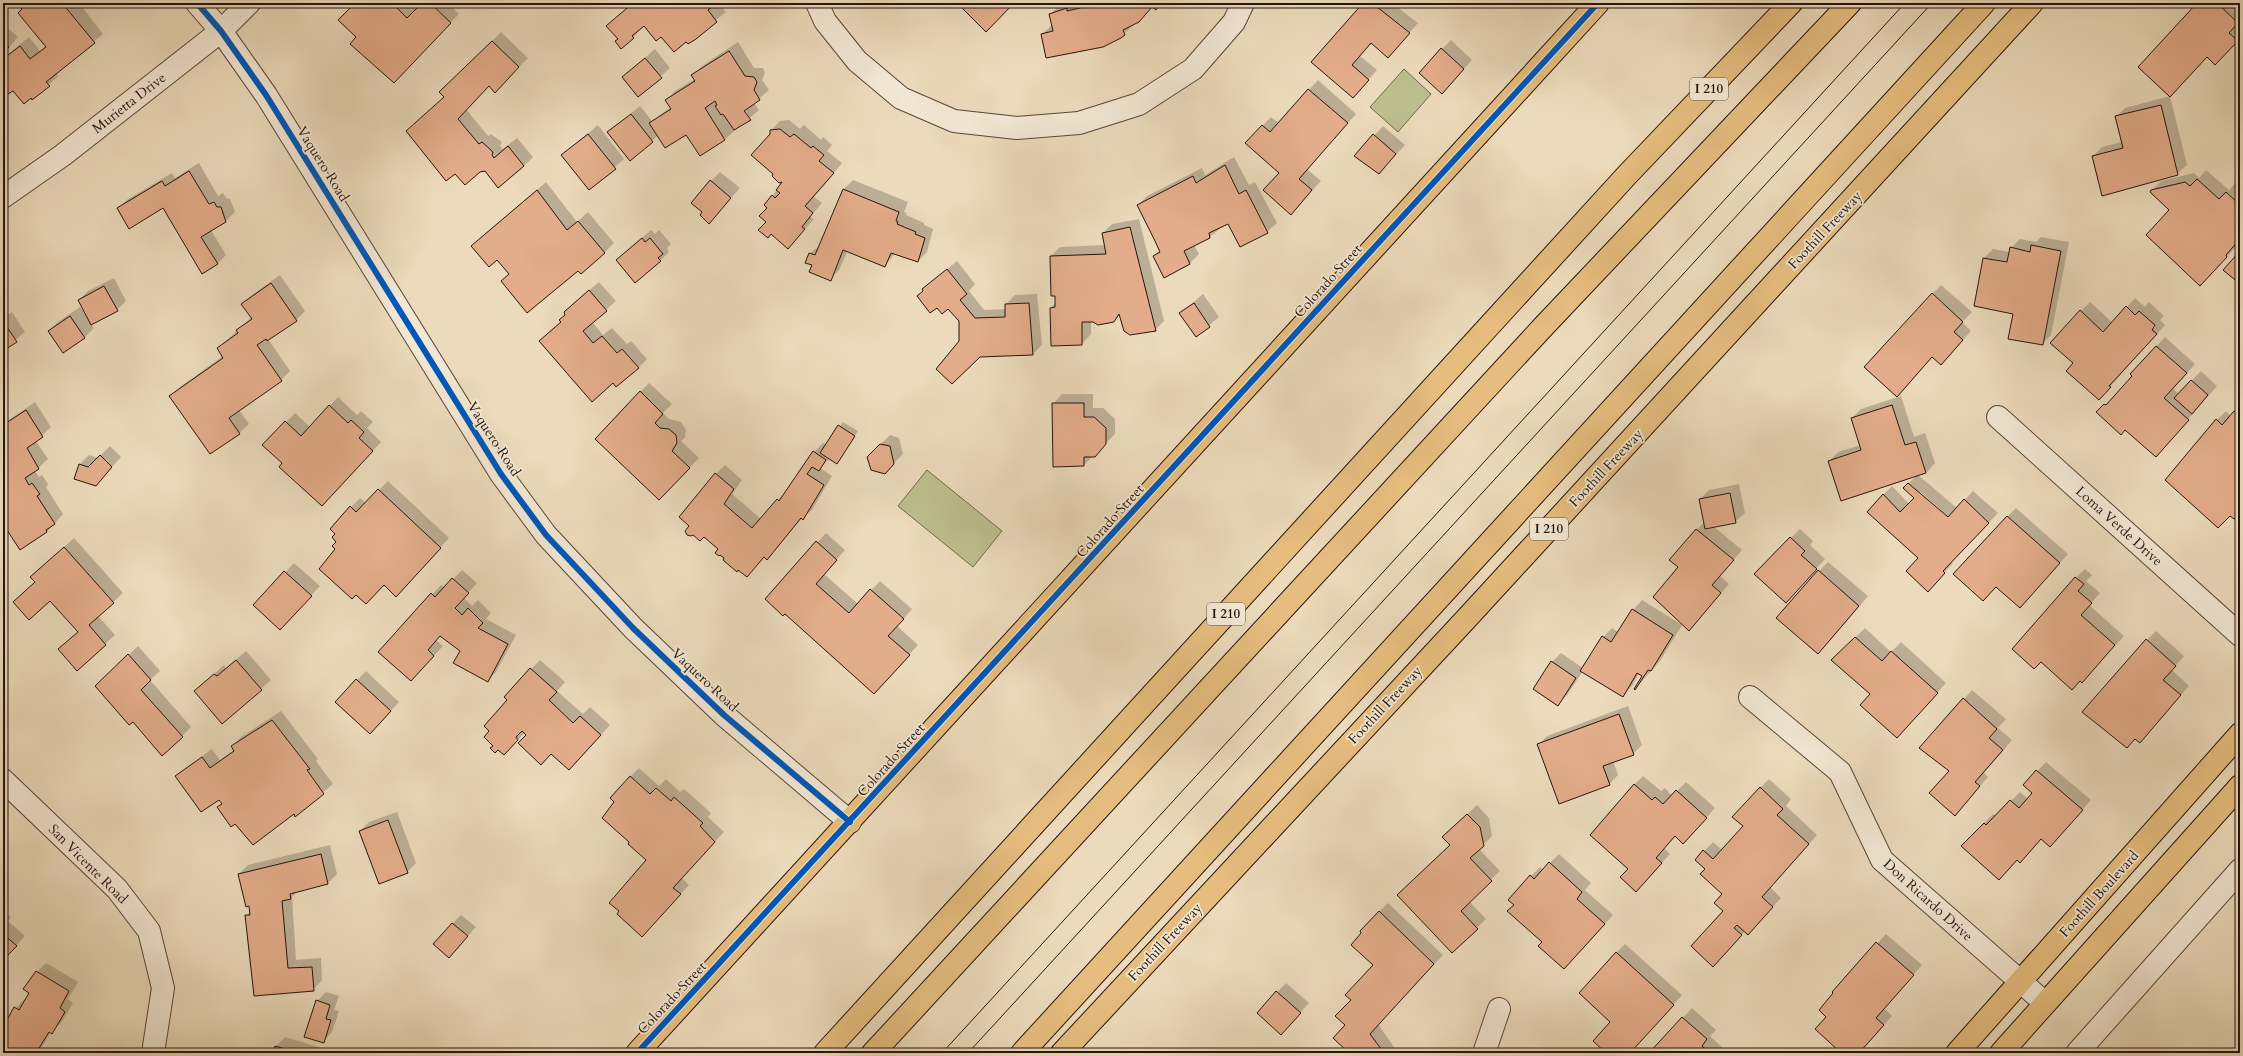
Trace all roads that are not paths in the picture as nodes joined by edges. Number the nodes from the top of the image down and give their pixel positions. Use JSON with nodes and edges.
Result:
{"nodes":[{"id":1,"x":198,"y":3,"type":"edge"},
{"id":2,"x":249,"y":3,"type":"edge"},
{"id":3,"x":817,"y":3,"type":"edge"},
{"id":4,"x":1243,"y":3,"type":"edge"},
{"id":5,"x":1598,"y":3,"type":"edge"},
{"id":6,"x":1777,"y":3,"type":"edge"},
{"id":7,"x":1791,"y":3,"type":"edge"},
{"id":8,"x":1850,"y":3,"type":"edge"},
{"id":9,"x":1984,"y":3,"type":"edge"},
{"id":10,"x":2032,"y":3,"type":"edge"},
{"id":11,"x":221,"y":31,"type":"junction"},
{"id":12,"x":1627,"y":175,"type":"junction"},
{"id":13,"x":3,"y":197,"type":"edge"},
{"id":14,"x":1998,"y":417,"type":"dead end"},
{"id":15,"x":2240,"y":635,"type":"edge"},
{"id":16,"x":1750,"y":697,"type":"dead end"},
{"id":17,"x":2240,"y":734,"type":"edge"},
{"id":18,"x":3,"y":780,"type":"edge"},
{"id":19,"x":2240,"y":786,"type":"edge"},
{"id":20,"x":850,"y":822,"type":"junction"},
{"id":21,"x":2240,"y":870,"type":"edge"},
{"id":22,"x":2021,"y":981,"type":"junction"},
{"id":23,"x":2045,"y":1003,"type":"junction"},
{"id":24,"x":1499,"y":1009,"type":"dead end"},
{"id":25,"x":153,"y":1053,"type":"edge"},
{"id":26,"x":637,"y":1053,"type":"edge"},
{"id":27,"x":825,"y":1053,"type":"edge"},
{"id":28,"x":873,"y":1053,"type":"edge"},
{"id":29,"x":1022,"y":1053,"type":"edge"},
{"id":30,"x":1062,"y":1053,"type":"edge"},
{"id":31,"x":1484,"y":1053,"type":"edge"},
{"id":32,"x":1957,"y":1053,"type":"edge"},
{"id":33,"x":2001,"y":1053,"type":"edge"},
{"id":34,"x":2077,"y":1053,"type":"edge"}],
"edges":[{"from":1,"to":11,"type":"street","name":"Vaquero Road"},
{"from":2,"to":11,"type":"street","name":"Murietta Drive"},
{"from":3,"to":4,"type":"street"},
{"from":5,"to":20,"type":"main road","name":"Colorado Street"},
{"from":6,"to":12,"type":"main road"},
{"from":7,"to":12,"type":"main road","number":"I 210"},
{"from":8,"to":28,"type":"main road"},
{"from":9,"to":29,"type":"main road"},
{"from":10,"to":30,"type":"main road","name":"Foothill Freeway","number":"I 210"},
{"from":11,"to":13,"type":"street","name":"Murietta Drive"},
{"from":11,"to":20,"type":"street","name":"Vaquero Road"},
{"from":12,"to":27,"type":"main road","number":"I 210"},
{"from":14,"to":15,"type":"street","name":"Loma Verde Drive"},
{"from":16,"to":22,"type":"street","name":"Don Ricardo Drive"},
{"from":17,"to":22,"type":"main road","name":"Foothill Boulevard"},
{"from":18,"to":25,"type":"street","name":"San Vicente Road"},
{"from":19,"to":23,"type":"main road"},
{"from":20,"to":26,"type":"main road","name":"Colorado Street"},
{"from":21,"to":34,"type":"street"},
{"from":22,"to":23,"type":"street","name":"Don Ricardo Drive"},
{"from":22,"to":32,"type":"main road","name":"Foothill Boulevard"},
{"from":23,"to":33,"type":"main road"},
{"from":24,"to":31,"type":"street"}]}
